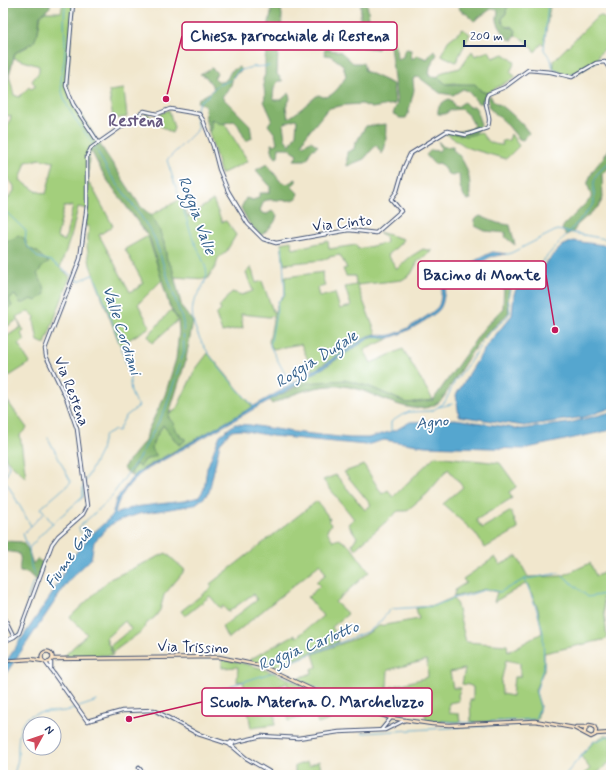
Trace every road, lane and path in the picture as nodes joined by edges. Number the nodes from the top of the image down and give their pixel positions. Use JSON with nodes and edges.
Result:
{"nodes":[{"id":1,"x":73,"y":3,"type":"edge"},
{"id":2,"x":611,"y":71,"type":"edge"},
{"id":3,"x":108,"y":135,"type":"joint"},
{"id":4,"x":97,"y":142,"type":"junction"},
{"id":5,"x":3,"y":615,"type":"edge"},
{"id":6,"x":14,"y":637,"type":"junction"},
{"id":7,"x":3,"y":642,"type":"edge"},
{"id":8,"x":52,"y":654,"type":"junction"},
{"id":9,"x":42,"y":656,"type":"junction"},
{"id":10,"x":63,"y":658,"type":"junction"},
{"id":11,"x":31,"y":659,"type":"junction"},
{"id":12,"x":3,"y":660,"type":"edge"},
{"id":13,"x":52,"y":660,"type":"junction"},
{"id":14,"x":44,"y":662,"type":"junction"},
{"id":15,"x":52,"y":670,"type":"junction"},
{"id":16,"x":383,"y":716,"type":"junction"},
{"id":17,"x":391,"y":718,"type":"junction"},
{"id":18,"x":405,"y":720,"type":"junction"},
{"id":19,"x":386,"y":722,"type":"junction"},
{"id":20,"x":586,"y":727,"type":"junction"},
{"id":21,"x":574,"y":728,"type":"junction"},
{"id":22,"x":389,"y":729,"type":"junction"},
{"id":23,"x":596,"y":729,"type":"junction"},
{"id":24,"x":380,"y":730,"type":"junction"},
{"id":25,"x":584,"y":732,"type":"junction"},
{"id":26,"x":603,"y":732,"type":"junction"},
{"id":27,"x":611,"y":733,"type":"edge"},
{"id":28,"x":596,"y":734,"type":"junction"},
{"id":29,"x":231,"y":744,"type":"junction"},
{"id":30,"x":139,"y":768,"type":"dead end"},
{"id":31,"x":145,"y":775,"type":"edge"},
{"id":32,"x":276,"y":775,"type":"edge"}],
"edges":[{"from":1,"to":4,"type":"street"},
{"from":2,"to":3,"type":"street","name":"Via Cinto"},
{"from":3,"to":4,"type":"street","name":"Via Restena"},
{"from":4,"to":6,"type":"street","name":"Via Restena"},
{"from":5,"to":6,"type":"street"},
{"from":6,"to":7,"type":"street"},
{"from":8,"to":9,"type":"main road","name":"Via Trissino"},
{"from":8,"to":10,"type":"main road","name":"Via Trissino"},
{"from":8,"to":13,"type":"main road"},
{"from":9,"to":11,"type":"main road","name":"Via Trissino"},
{"from":9,"to":14,"type":"main road"},
{"from":10,"to":13,"type":"main road","name":"Via Trissino"},
{"from":10,"to":16,"type":"main road","name":"Via Trissino"},
{"from":11,"to":12,"type":"main road","name":"Via Trissino"},
{"from":11,"to":14,"type":"main road","name":"Via Trissino"},
{"from":13,"to":14,"type":"main road","name":"Via Trissino"},
{"from":13,"to":15,"type":"street"},
{"from":14,"to":15,"type":"street"},
{"from":15,"to":29,"type":"street"},
{"from":16,"to":17,"type":"main road","name":"Via Trissino"},
{"from":16,"to":19,"type":"street"},
{"from":17,"to":18,"type":"main road","name":"Via Trissino"},
{"from":17,"to":19,"type":"street"},
{"from":17,"to":22,"type":"street"},
{"from":18,"to":21,"type":"main road","name":"Via Trissino"},
{"from":18,"to":22,"type":"street"},
{"from":19,"to":24,"type":"street"},
{"from":20,"to":21,"type":"main road"},
{"from":20,"to":23,"type":"main road"},
{"from":20,"to":25,"type":"main road"},
{"from":21,"to":25,"type":"main road"},
{"from":22,"to":24,"type":"street"},
{"from":23,"to":26,"type":"main road"},
{"from":23,"to":28,"type":"main road"},
{"from":24,"to":29,"type":"street"},
{"from":25,"to":28,"type":"main road"},
{"from":26,"to":27,"type":"main road"},
{"from":26,"to":28,"type":"main road"},
{"from":29,"to":32,"type":"street"},
{"from":30,"to":31,"type":"street"}]}
